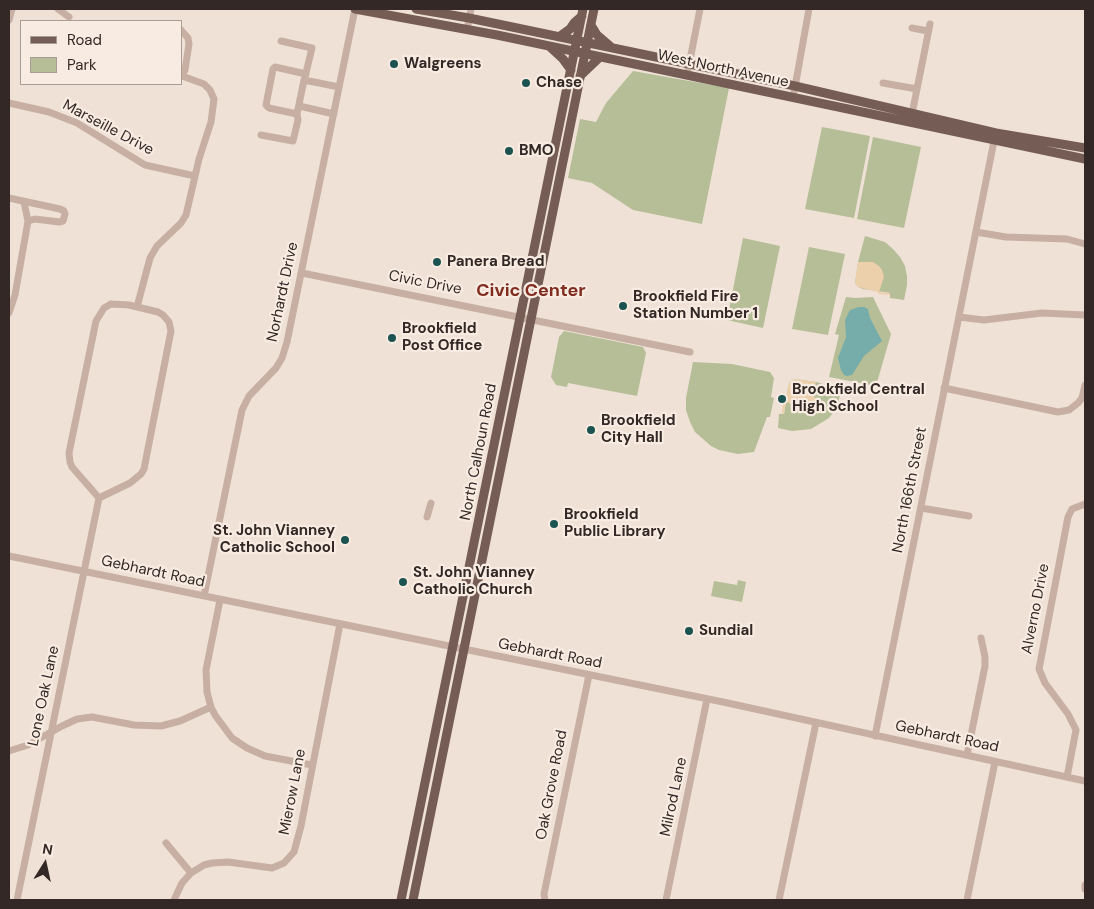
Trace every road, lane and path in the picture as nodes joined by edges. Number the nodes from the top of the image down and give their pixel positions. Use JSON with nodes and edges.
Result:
{"nodes":[{"id":1,"x":12,"y":9,"type":"edge"},
{"id":2,"x":58,"y":9,"type":"edge"},
{"id":3,"x":355,"y":9,"type":"edge"},
{"id":4,"x":416,"y":9,"type":"edge"},
{"id":5,"x":594,"y":9,"type":"edge"},
{"id":6,"x":700,"y":9,"type":"edge"},
{"id":7,"x":810,"y":9,"type":"edge"},
{"id":8,"x":583,"y":12,"type":"edge"},
{"id":9,"x":470,"y":13,"type":"edge"},
{"id":10,"x":69,"y":17,"type":"dead end"},
{"id":11,"x":9,"y":20,"type":"edge"},
{"id":12,"x":591,"y":25,"type":"junction"},
{"id":13,"x":912,"y":28,"type":"dead end"},
{"id":14,"x":466,"y":30,"type":"junction"},
{"id":15,"x":182,"y":31,"type":"edge"},
{"id":16,"x":498,"y":36,"type":"junction"},
{"id":17,"x":559,"y":37,"type":"junction"},
{"id":18,"x":281,"y":41,"type":"dead end"},
{"id":19,"x":587,"y":42,"type":"junction"},
{"id":20,"x":575,"y":46,"type":"junction"},
{"id":21,"x":550,"y":47,"type":"junction"},
{"id":22,"x":611,"y":47,"type":"junction"},
{"id":23,"x":584,"y":54,"type":"junction"},
{"id":24,"x":600,"y":57,"type":"junction"},
{"id":25,"x":689,"y":64,"type":"junction"},
{"id":26,"x":571,"y":70,"type":"junction"},
{"id":27,"x":687,"y":75,"type":"junction"},
{"id":28,"x":182,"y":76,"type":"edge"},
{"id":29,"x":580,"y":76,"type":"junction"},
{"id":30,"x":305,"y":77,"type":"junction"},
{"id":31,"x":883,"y":83,"type":"dead end"},
{"id":32,"x":795,"y":86,"type":"junction"},
{"id":33,"x":339,"y":87,"type":"junction"},
{"id":34,"x":917,"y":89,"type":"junction"},
{"id":35,"x":793,"y":98,"type":"junction"},
{"id":36,"x":9,"y":103,"type":"edge"},
{"id":37,"x":298,"y":110,"type":"junction"},
{"id":38,"x":334,"y":114,"type":"junction"},
{"id":39,"x":912,"y":114,"type":"junction"},
{"id":40,"x":261,"y":135,"type":"dead end"},
{"id":41,"x":995,"y":137,"type":"junction"},
{"id":42,"x":1085,"y":148,"type":"edge"},
{"id":43,"x":1085,"y":159,"type":"edge"},
{"id":44,"x":195,"y":176,"type":"junction"},
{"id":45,"x":9,"y":198,"type":"edge"},
{"id":46,"x":24,"y":202,"type":"junction"},
{"id":47,"x":28,"y":221,"type":"junction"},
{"id":48,"x":976,"y":232,"type":"junction"},
{"id":49,"x":1085,"y":244,"type":"edge"},
{"id":50,"x":302,"y":273,"type":"junction"},
{"id":51,"x":137,"y":307,"type":"junction"},
{"id":52,"x":9,"y":313,"type":"edge"},
{"id":53,"x":1085,"y":315,"type":"edge"},
{"id":54,"x":520,"y":316,"type":"junction"},
{"id":55,"x":959,"y":317,"type":"junction"},
{"id":56,"x":532,"y":318,"type":"junction"},
{"id":57,"x":690,"y":352,"type":"dead end"},
{"id":58,"x":1085,"y":385,"type":"edge"},
{"id":59,"x":944,"y":388,"type":"junction"},
{"id":60,"x":99,"y":498,"type":"junction"},
{"id":61,"x":431,"y":503,"type":"dead end"},
{"id":62,"x":1085,"y":504,"type":"edge"},
{"id":63,"x":921,"y":508,"type":"junction"},
{"id":64,"x":969,"y":516,"type":"dead end"},
{"id":65,"x":428,"y":517,"type":"dead end"},
{"id":66,"x":9,"y":556,"type":"edge"},
{"id":67,"x":84,"y":572,"type":"junction"},
{"id":68,"x":466,"y":581,"type":"junction"},
{"id":69,"x":204,"y":596,"type":"junction"},
{"id":70,"x":220,"y":600,"type":"junction"},
{"id":71,"x":340,"y":624,"type":"junction"},
{"id":72,"x":981,"y":638,"type":"dead end"},
{"id":73,"x":453,"y":648,"type":"junction"},
{"id":74,"x":464,"y":650,"type":"junction"},
{"id":75,"x":589,"y":675,"type":"junction"},
{"id":76,"x":707,"y":699,"type":"junction"},
{"id":77,"x":211,"y":707,"type":"junction"},
{"id":78,"x":816,"y":723,"type":"junction"},
{"id":79,"x":51,"y":733,"type":"junction"},
{"id":80,"x":447,"y":734,"type":"junction"},
{"id":81,"x":875,"y":736,"type":"junction"},
{"id":82,"x":9,"y":751,"type":"edge"},
{"id":83,"x":966,"y":755,"type":"junction"},
{"id":84,"x":995,"y":762,"type":"junction"},
{"id":85,"x":312,"y":765,"type":"junction"},
{"id":86,"x":1067,"y":777,"type":"junction"},
{"id":87,"x":1085,"y":781,"type":"edge"},
{"id":88,"x":166,"y":842,"type":"dead end"},
{"id":89,"x":191,"y":873,"type":"junction"},
{"id":90,"x":1085,"y":885,"type":"edge"},
{"id":91,"x":1085,"y":889,"type":"edge"},
{"id":92,"x":17,"y":900,"type":"edge"},
{"id":93,"x":174,"y":900,"type":"edge"},
{"id":94,"x":402,"y":900,"type":"edge"},
{"id":95,"x":413,"y":900,"type":"edge"},
{"id":96,"x":546,"y":900,"type":"edge"},
{"id":97,"x":666,"y":900,"type":"edge"},
{"id":98,"x":779,"y":900,"type":"edge"},
{"id":99,"x":967,"y":900,"type":"edge"}],
"edges":[{"from":1,"to":11,"type":"street"},
{"from":2,"to":10,"type":"street"},
{"from":3,"to":14,"type":"main road","name":"West North Avenue"},
{"from":3,"to":33,"type":"street","name":"Norhardt Drive"},
{"from":4,"to":9,"type":"main road","name":"West North Avenue"},
{"from":5,"to":12,"type":"main road","name":"North Calhoun Road"},
{"from":6,"to":25,"type":"street"},
{"from":7,"to":32,"type":"street"},
{"from":8,"to":17,"type":"main road"},
{"from":8,"to":20,"type":"main road","name":"North Calhoun Road"},
{"from":9,"to":14,"type":"street"},
{"from":9,"to":17,"type":"main road","name":"West North Avenue"},
{"from":12,"to":19,"type":"main road","name":"North Calhoun Road"},
{"from":12,"to":22,"type":"main road"},
{"from":13,"to":34,"type":"street"},
{"from":14,"to":16,"type":"main road","name":"West North Avenue"},
{"from":15,"to":28,"type":"street"},
{"from":16,"to":20,"type":"main road"},
{"from":16,"to":21,"type":"main road","name":"West North Avenue"},
{"from":17,"to":20,"type":"main road","name":"West North Avenue"},
{"from":18,"to":30,"type":"street"},
{"from":19,"to":20,"type":"main road","name":"West North Avenue"},
{"from":19,"to":22,"type":"main road","name":"West North Avenue"},
{"from":19,"to":23,"type":"main road","name":"North Calhoun Road"},
{"from":20,"to":21,"type":"main road","name":"West North Avenue"},
{"from":20,"to":23,"type":"main road","name":"West North Avenue"},
{"from":20,"to":26,"type":"main road","name":"North Calhoun Road"},
{"from":21,"to":26,"type":"main road"},
{"from":22,"to":25,"type":"main road","name":"West North Avenue"},
{"from":23,"to":24,"type":"main road","name":"West North Avenue"},
{"from":23,"to":29,"type":"main road","name":"North Calhoun Road"},
{"from":24,"to":27,"type":"main road","name":"West North Avenue"},
{"from":24,"to":29,"type":"main road"},
{"from":25,"to":27,"type":"street"},
{"from":25,"to":32,"type":"main road","name":"West North Avenue"},
{"from":26,"to":54,"type":"main road","name":"North Calhoun Road"},
{"from":27,"to":35,"type":"main road","name":"West North Avenue"},
{"from":28,"to":44,"type":"street"},
{"from":29,"to":56,"type":"main road","name":"North Calhoun Road"},
{"from":30,"to":33,"type":"street"},
{"from":30,"to":37,"type":"street"},
{"from":30,"to":37,"type":"street"},
{"from":31,"to":34,"type":"street"},
{"from":32,"to":35,"type":"street"},
{"from":32,"to":39,"type":"main road","name":"West North Avenue"},
{"from":33,"to":38,"type":"street","name":"Norhardt Drive"},
{"from":34,"to":39,"type":"street"},
{"from":35,"to":41,"type":"main road","name":"West North Avenue"},
{"from":36,"to":44,"type":"street","name":"Marseille Drive"},
{"from":37,"to":38,"type":"street"},
{"from":37,"to":40,"type":"street"},
{"from":38,"to":50,"type":"street","name":"Norhardt Drive"},
{"from":39,"to":41,"type":"main road","name":"West North Avenue"},
{"from":41,"to":42,"type":"main road","name":"West North Avenue"},
{"from":41,"to":43,"type":"main road","name":"West North Avenue"},
{"from":41,"to":48,"type":"street","name":"North 166th Street"},
{"from":44,"to":51,"type":"street"},
{"from":45,"to":46,"type":"street"},
{"from":46,"to":47,"type":"street"},
{"from":46,"to":47,"type":"street"},
{"from":47,"to":52,"type":"street"},
{"from":48,"to":49,"type":"street"},
{"from":48,"to":55,"type":"street","name":"North 166th Street"},
{"from":50,"to":54,"type":"street","name":"Civic Drive"},
{"from":50,"to":69,"type":"street","name":"Norhardt Drive"},
{"from":51,"to":60,"type":"street"},
{"from":51,"to":60,"type":"street"},
{"from":53,"to":55,"type":"street"},
{"from":54,"to":56,"type":"street","name":"Civic Drive"},
{"from":54,"to":68,"type":"main road","name":"North Calhoun Road"},
{"from":55,"to":59,"type":"street","name":"North 166th Street"},
{"from":56,"to":57,"type":"street","name":"Civic Drive"},
{"from":56,"to":74,"type":"main road","name":"North Calhoun Road"},
{"from":58,"to":59,"type":"street"},
{"from":59,"to":63,"type":"street","name":"North 166th Street"},
{"from":60,"to":67,"type":"street","name":"Lone Oak Lane"},
{"from":61,"to":65,"type":"street"},
{"from":62,"to":86,"type":"street","name":"Alverno Drive"},
{"from":63,"to":64,"type":"street"},
{"from":63,"to":81,"type":"street","name":"North 166th Street"},
{"from":66,"to":67,"type":"street","name":"Gebhardt Road"},
{"from":67,"to":69,"type":"street","name":"Gebhardt Road"},
{"from":67,"to":79,"type":"street","name":"Lone Oak Lane"},
{"from":68,"to":73,"type":"main road","name":"North Calhoun Road"},
{"from":68,"to":74,"type":"main road"},
{"from":69,"to":70,"type":"street","name":"Gebhardt Road"},
{"from":70,"to":71,"type":"street","name":"Gebhardt Road"},
{"from":70,"to":77,"type":"street"},
{"from":71,"to":73,"type":"street","name":"Gebhardt Road"},
{"from":71,"to":85,"type":"street","name":"Mierow Lane"},
{"from":72,"to":83,"type":"street"},
{"from":73,"to":74,"type":"street","name":"Gebhardt Road"},
{"from":73,"to":80,"type":"main road"},
{"from":73,"to":94,"type":"main road","name":"North Calhoun Road"},
{"from":74,"to":75,"type":"street","name":"Gebhardt Road"},
{"from":74,"to":80,"type":"main road","name":"North Calhoun Road"},
{"from":75,"to":76,"type":"street","name":"Gebhardt Road"},
{"from":75,"to":96,"type":"street","name":"Oak Grove Road"},
{"from":76,"to":78,"type":"street","name":"Gebhardt Road"},
{"from":76,"to":97,"type":"street","name":"Milrod Lane"},
{"from":77,"to":79,"type":"street"},
{"from":77,"to":85,"type":"street"},
{"from":78,"to":81,"type":"street","name":"Gebhardt Road"},
{"from":78,"to":98,"type":"street"},
{"from":79,"to":82,"type":"street"},
{"from":79,"to":92,"type":"street","name":"Lone Oak Lane"},
{"from":80,"to":95,"type":"main road","name":"North Calhoun Road"},
{"from":81,"to":83,"type":"street","name":"Gebhardt Road"},
{"from":83,"to":84,"type":"street","name":"Gebhardt Road"},
{"from":84,"to":86,"type":"street","name":"Gebhardt Road"},
{"from":84,"to":99,"type":"street"},
{"from":85,"to":89,"type":"street","name":"Mierow Lane"},
{"from":86,"to":87,"type":"street","name":"Gebhardt Road"},
{"from":88,"to":89,"type":"street"},
{"from":89,"to":93,"type":"street"},
{"from":90,"to":91,"type":"street"}]}
